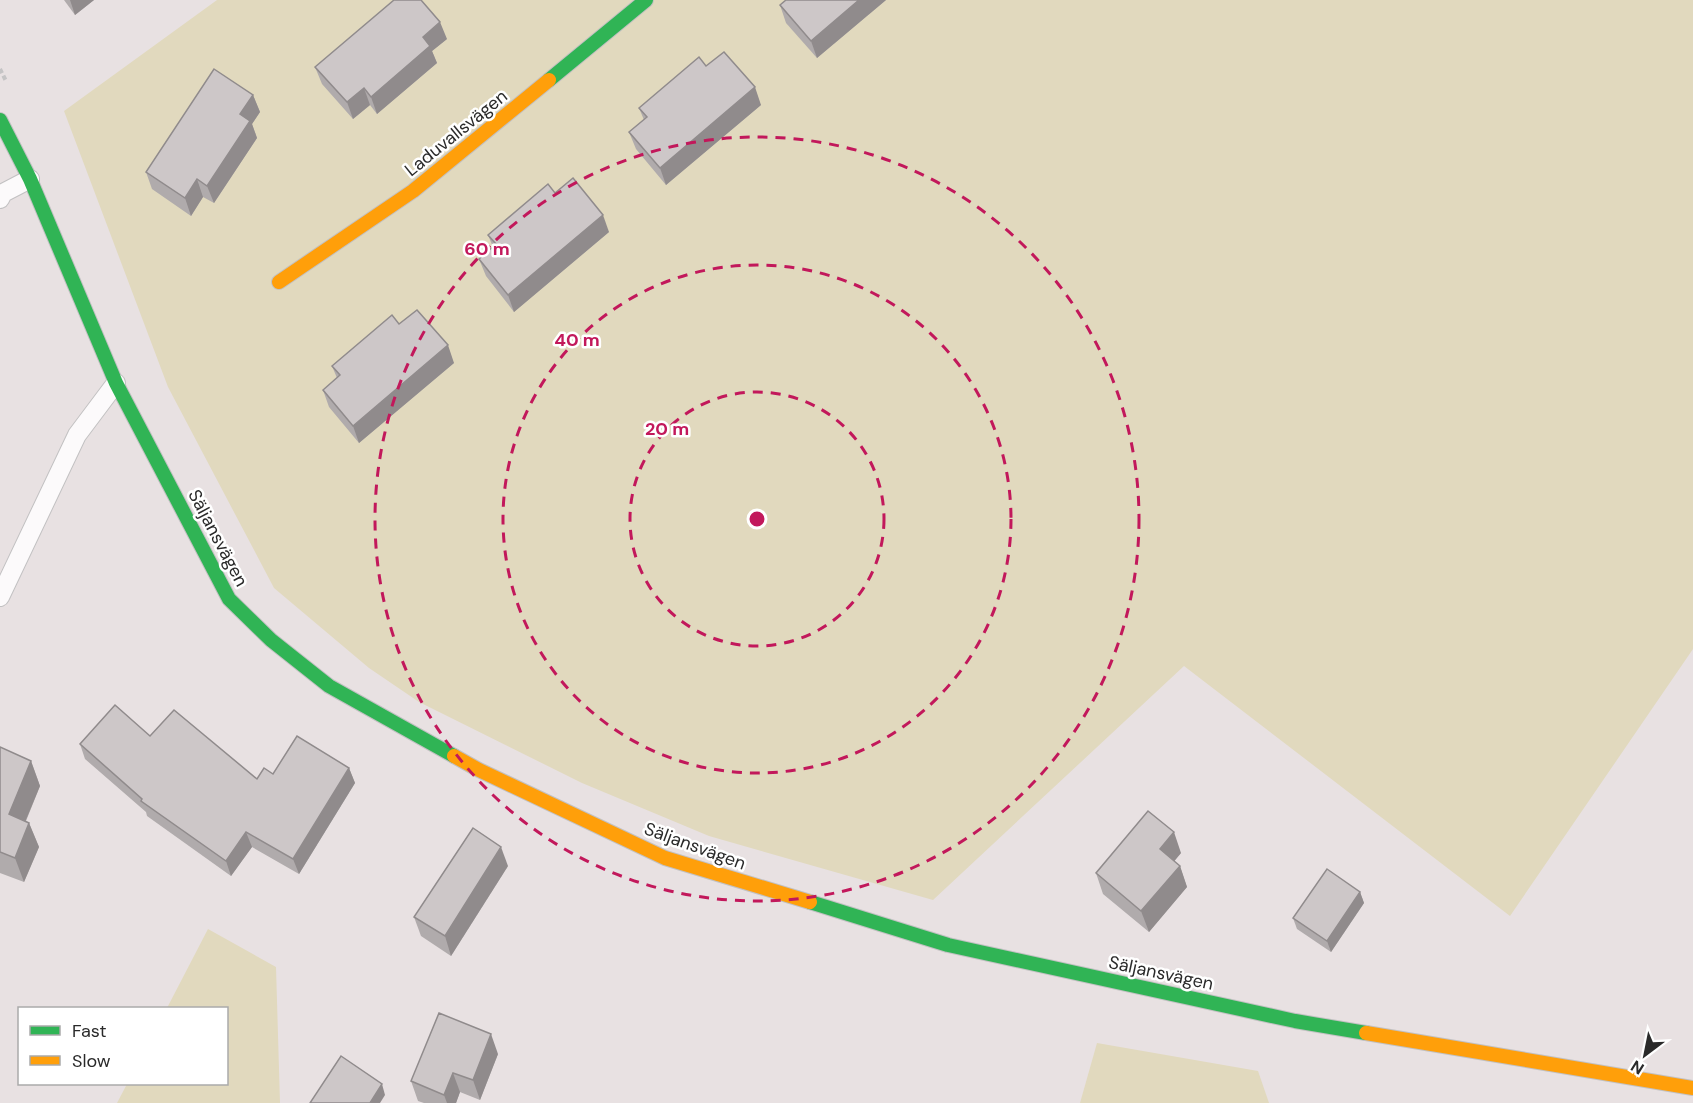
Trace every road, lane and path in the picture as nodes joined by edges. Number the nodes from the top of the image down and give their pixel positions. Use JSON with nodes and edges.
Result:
{"nodes":[{"id":1,"x":646,"y":0,"type":"edge"},
{"id":2,"x":0,"y":69,"type":"edge"},
{"id":3,"x":10,"y":89,"type":"dead end"},
{"id":4,"x":0,"y":120,"type":"edge"},
{"id":5,"x":30,"y":179,"type":"junction"},
{"id":6,"x":0,"y":199,"type":"edge"},
{"id":7,"x":279,"y":282,"type":"dead end"},
{"id":8,"x":116,"y":383,"type":"junction"},
{"id":9,"x":0,"y":597,"type":"edge"},
{"id":10,"x":1693,"y":1088,"type":"edge"}],
"edges":[{"from":1,"to":7,"type":"street","name":"Laduvallsvägen"},
{"from":2,"to":3,"type":"path"},
{"from":4,"to":5,"type":"street","name":"Säljansvägen"},
{"from":5,"to":6,"type":"lane"},
{"from":5,"to":8,"type":"street","name":"Säljansvägen"},
{"from":8,"to":9,"type":"lane"},
{"from":8,"to":10,"type":"street","name":"Säljansvägen"}]}
